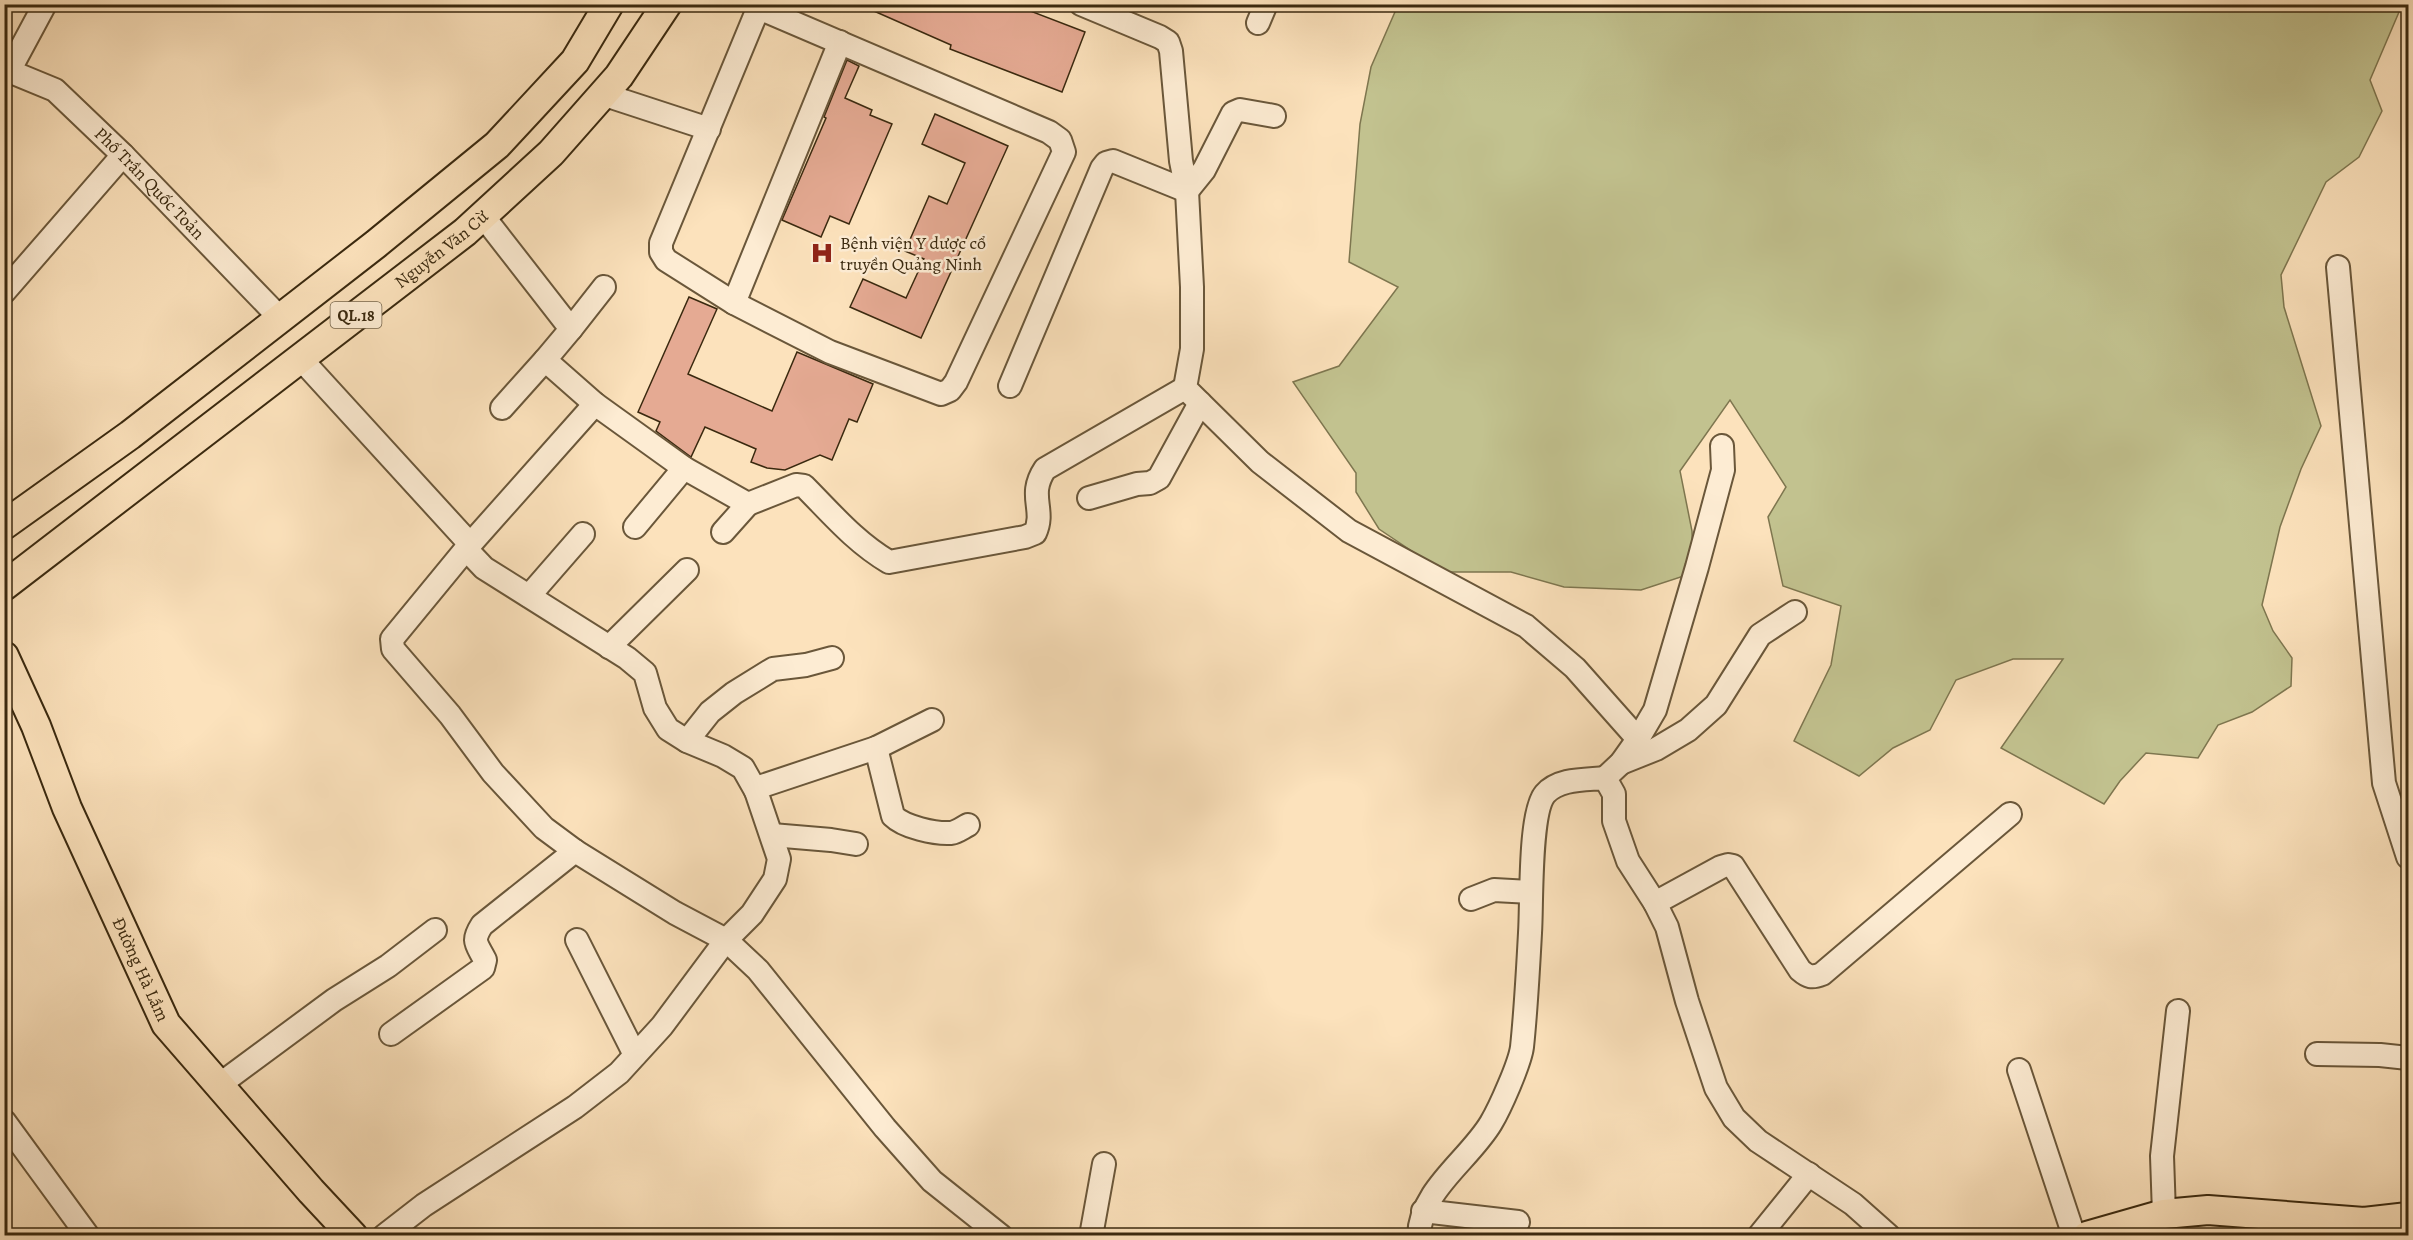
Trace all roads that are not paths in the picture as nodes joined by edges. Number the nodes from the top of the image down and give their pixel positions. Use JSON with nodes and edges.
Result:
{"nodes":[{"id":1,"x":45,"y":4,"type":"edge"},
{"id":2,"x":609,"y":4,"type":"edge"},
{"id":3,"x":667,"y":4,"type":"edge"},
{"id":4,"x":1081,"y":4,"type":"edge"},
{"id":5,"x":759,"y":6,"type":"edge"},
{"id":6,"x":840,"y":42,"type":"junction"},
{"id":7,"x":7,"y":70,"type":"edge"},
{"id":8,"x":602,"y":94,"type":"junction"},
{"id":9,"x":1274,"y":116,"type":"dead end"},
{"id":10,"x":709,"y":129,"type":"junction"},
{"id":11,"x":123,"y":155,"type":"junction"},
{"id":12,"x":1187,"y":191,"type":"junction"},
{"id":13,"x":483,"y":216,"type":"junction"},
{"id":14,"x":2338,"y":267,"type":"dead end"},
{"id":15,"x":604,"y":287,"type":"dead end"},
{"id":16,"x":4,"y":292,"type":"edge"},
{"id":17,"x":734,"y":303,"type":"junction"},
{"id":18,"x":280,"y":318,"type":"junction"},
{"id":19,"x":571,"y":329,"type":"junction"},
{"id":20,"x":300,"y":358,"type":"junction"},
{"id":21,"x":545,"y":360,"type":"junction"},
{"id":22,"x":1010,"y":386,"type":"dead end"},
{"id":23,"x":1193,"y":395,"type":"junction"},
{"id":24,"x":595,"y":404,"type":"junction"},
{"id":25,"x":502,"y":408,"type":"dead end"},
{"id":26,"x":1722,"y":446,"type":"dead end"},
{"id":27,"x":684,"y":468,"type":"junction"},
{"id":28,"x":1089,"y":498,"type":"dead end"},
{"id":29,"x":748,"y":504,"type":"junction"},
{"id":30,"x":4,"y":525,"type":"edge"},
{"id":31,"x":635,"y":527,"type":"dead end"},
{"id":32,"x":723,"y":532,"type":"dead end"},
{"id":33,"x":583,"y":534,"type":"dead end"},
{"id":34,"x":468,"y":547,"type":"junction"},
{"id":35,"x":687,"y":570,"type":"dead end"},
{"id":36,"x":4,"y":586,"type":"edge"},
{"id":37,"x":529,"y":596,"type":"junction"},
{"id":38,"x":1795,"y":612,"type":"dead end"},
{"id":39,"x":609,"y":647,"type":"junction"},
{"id":40,"x":4,"y":656,"type":"edge"},
{"id":41,"x":832,"y":658,"type":"dead end"},
{"id":42,"x":932,"y":720,"type":"dead end"},
{"id":43,"x":1638,"y":739,"type":"junction"},
{"id":44,"x":687,"y":741,"type":"junction"},
{"id":45,"x":876,"y":748,"type":"junction"},
{"id":46,"x":1613,"y":771,"type":"junction"},
{"id":47,"x":756,"y":791,"type":"junction"},
{"id":48,"x":2010,"y":814,"type":"dead end"},
{"id":49,"x":968,"y":825,"type":"dead end"},
{"id":50,"x":772,"y":835,"type":"junction"},
{"id":51,"x":856,"y":844,"type":"dead end"},
{"id":52,"x":575,"y":851,"type":"junction"},
{"id":53,"x":2409,"y":857,"type":"edge"},
{"id":54,"x":1532,"y":892,"type":"junction"},
{"id":55,"x":1471,"y":899,"type":"dead end"},
{"id":56,"x":1655,"y":903,"type":"junction"},
{"id":57,"x":435,"y":930,"type":"dead end"},
{"id":58,"x":577,"y":940,"type":"dead end"},
{"id":59,"x":726,"y":940,"type":"junction"},
{"id":60,"x":2178,"y":1011,"type":"dead end"},
{"id":61,"x":391,"y":1034,"type":"dead end"},
{"id":62,"x":2318,"y":1054,"type":"dead end"},
{"id":63,"x":635,"y":1055,"type":"junction"},
{"id":64,"x":2409,"y":1059,"type":"edge"},
{"id":65,"x":2019,"y":1070,"type":"dead end"},
{"id":66,"x":219,"y":1085,"type":"junction"},
{"id":67,"x":4,"y":1121,"type":"edge"},
{"id":68,"x":1104,"y":1164,"type":"dead end"},
{"id":69,"x":1809,"y":1174,"type":"junction"},
{"id":70,"x":1423,"y":1211,"type":"junction"},
{"id":71,"x":2164,"y":1214,"type":"junction"},
{"id":72,"x":2409,"y":1217,"type":"edge"},
{"id":73,"x":1518,"y":1222,"type":"dead end"},
{"id":74,"x":1000,"y":1235,"type":"edge"},
{"id":75,"x":88,"y":1236,"type":"edge"},
{"id":76,"x":353,"y":1236,"type":"edge"},
{"id":77,"x":384,"y":1236,"type":"edge"},
{"id":78,"x":1091,"y":1236,"type":"edge"},
{"id":79,"x":1419,"y":1236,"type":"edge"},
{"id":80,"x":1759,"y":1236,"type":"edge"},
{"id":81,"x":1889,"y":1236,"type":"edge"},
{"id":82,"x":2074,"y":1236,"type":"edge"},
{"id":83,"x":2087,"y":1236,"type":"edge"}],
"edges":[{"from":1,"to":7,"type":"street"},
{"from":2,"to":18,"type":"main road","number":"QL.18"},
{"from":3,"to":8,"type":"main road","name":"Nguyễn Văn Cừ","number":"QL.18"},
{"from":4,"to":12,"type":"street"},
{"from":5,"to":6,"type":"street"},
{"from":5,"to":10,"type":"street"},
{"from":6,"to":17,"type":"street"},
{"from":6,"to":17,"type":"street"},
{"from":7,"to":11,"type":"street","name":"Phố Trần Quốc Toản"},
{"from":8,"to":10,"type":"street"},
{"from":8,"to":13,"type":"main road","name":"Nguyễn Văn Cừ","number":"QL.18"},
{"from":9,"to":12,"type":"street"},
{"from":10,"to":17,"type":"street"},
{"from":11,"to":16,"type":"street"},
{"from":11,"to":18,"type":"street","name":"Phố Trần Quốc Toản"},
{"from":12,"to":22,"type":"street"},
{"from":12,"to":23,"type":"street"},
{"from":13,"to":19,"type":"street"},
{"from":13,"to":20,"type":"main road","name":"Nguyễn Văn Cừ","number":"QL.18"},
{"from":14,"to":53,"type":"street"},
{"from":15,"to":19,"type":"street"},
{"from":18,"to":30,"type":"main road","number":"QL.18"},
{"from":19,"to":21,"type":"street"},
{"from":20,"to":34,"type":"street"},
{"from":20,"to":36,"type":"main road","name":"Nguyễn Văn Cừ","number":"QL.18"},
{"from":21,"to":24,"type":"street"},
{"from":21,"to":25,"type":"street"},
{"from":23,"to":28,"type":"street"},
{"from":23,"to":29,"type":"street"},
{"from":23,"to":43,"type":"street"},
{"from":24,"to":27,"type":"street"},
{"from":24,"to":34,"type":"street"},
{"from":26,"to":43,"type":"street"},
{"from":27,"to":29,"type":"street"},
{"from":27,"to":31,"type":"street"},
{"from":29,"to":32,"type":"street"},
{"from":33,"to":37,"type":"street"},
{"from":34,"to":37,"type":"street"},
{"from":34,"to":52,"type":"street"},
{"from":35,"to":39,"type":"street"},
{"from":37,"to":39,"type":"street"},
{"from":38,"to":46,"type":"street"},
{"from":39,"to":44,"type":"street"},
{"from":40,"to":66,"type":"main road","name":"Đường Hà Lầm"},
{"from":41,"to":44,"type":"street"},
{"from":42,"to":45,"type":"street"},
{"from":43,"to":46,"type":"street"},
{"from":44,"to":47,"type":"street"},
{"from":45,"to":47,"type":"street"},
{"from":45,"to":49,"type":"street"},
{"from":46,"to":54,"type":"street"},
{"from":46,"to":56,"type":"street"},
{"from":47,"to":50,"type":"street"},
{"from":48,"to":56,"type":"street"},
{"from":50,"to":51,"type":"street"},
{"from":50,"to":59,"type":"street"},
{"from":52,"to":59,"type":"street"},
{"from":52,"to":61,"type":"street"},
{"from":54,"to":55,"type":"street"},
{"from":54,"to":70,"type":"street"},
{"from":56,"to":69,"type":"street"},
{"from":57,"to":66,"type":"street"},
{"from":58,"to":63,"type":"street"},
{"from":59,"to":63,"type":"street"},
{"from":59,"to":74,"type":"street"},
{"from":60,"to":71,"type":"street"},
{"from":62,"to":64,"type":"street"},
{"from":63,"to":77,"type":"street"},
{"from":65,"to":82,"type":"street"},
{"from":66,"to":76,"type":"main road","name":"Đường Hà Lầm"},
{"from":67,"to":75,"type":"street"},
{"from":68,"to":78,"type":"street"},
{"from":69,"to":80,"type":"street"},
{"from":69,"to":81,"type":"street"},
{"from":70,"to":73,"type":"street"},
{"from":70,"to":79,"type":"street"},
{"from":71,"to":72,"type":"main road"},
{"from":71,"to":83,"type":"main road"}]}
